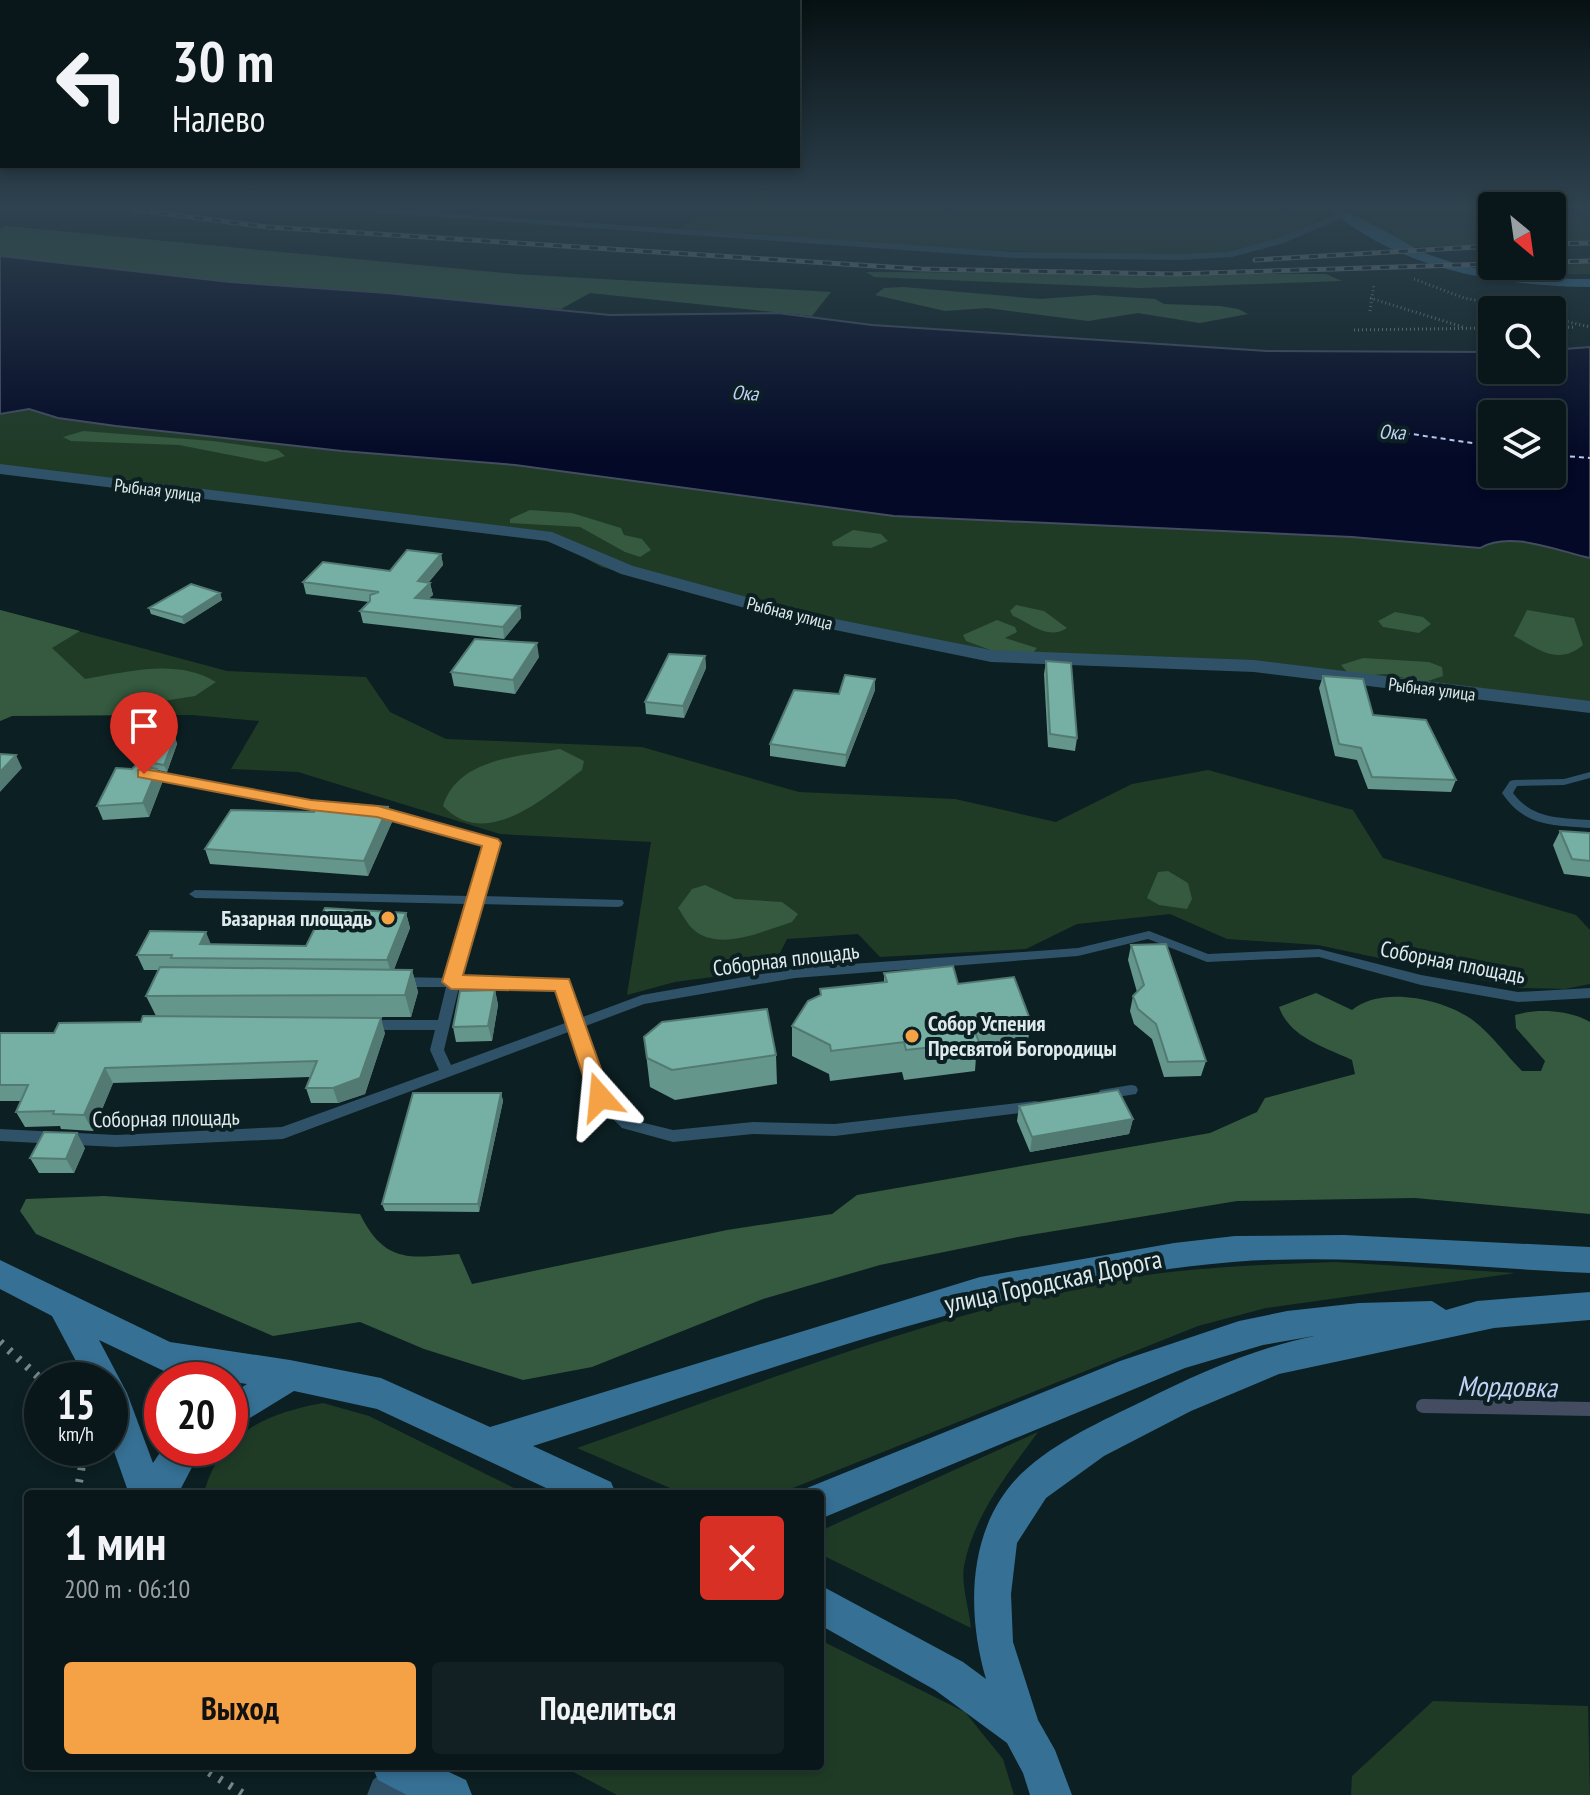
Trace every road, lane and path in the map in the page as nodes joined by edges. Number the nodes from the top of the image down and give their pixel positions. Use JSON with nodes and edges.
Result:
{"nodes":[{"id":1,"x":1372,"y":292,"type":"edge"},
{"id":2,"x":1448,"y":292,"type":"edge"},
{"id":3,"x":1370,"y":298,"type":"junction"},
{"id":4,"x":1478,"y":301,"type":"edge"},
{"id":5,"x":1370,"y":311,"type":"dead end"},
{"id":6,"x":1566,"y":322,"type":"edge"},
{"id":7,"x":1583,"y":327,"type":"junction"},
{"id":8,"x":1590,"y":327,"type":"edge"},
{"id":9,"x":1566,"y":328,"type":"edge"},
{"id":10,"x":1467,"y":329,"type":"junction"},
{"id":11,"x":1478,"y":329,"type":"edge"},
{"id":12,"x":1354,"y":330,"type":"dead end"},
{"id":13,"x":0,"y":469,"type":"edge"},
{"id":14,"x":1590,"y":707,"type":"edge"},
{"id":15,"x":144,"y":774,"type":"edge"},
{"id":16,"x":1590,"y":775,"type":"edge"},
{"id":17,"x":351,"y":809,"type":"edge"},
{"id":18,"x":365,"y":810,"type":"edge"},
{"id":19,"x":1590,"y":824,"type":"edge"},
{"id":20,"x":195,"y":894,"type":"dead end"},
{"id":21,"x":473,"y":901,"type":"junction"},
{"id":22,"x":618,"y":903,"type":"dead end"},
{"id":23,"x":390,"y":982,"type":"edge"},
{"id":24,"x":451,"y":982,"type":"junction"},
{"id":25,"x":1590,"y":993,"type":"edge"},
{"id":26,"x":347,"y":1025,"type":"edge"},
{"id":27,"x":442,"y":1025,"type":"junction"},
{"id":28,"x":576,"y":1025,"type":"junction"},
{"id":29,"x":447,"y":1073,"type":"junction"},
{"id":30,"x":1131,"y":1090,"type":"dead end"},
{"id":31,"x":1086,"y":1098,"type":"edge"},
{"id":32,"x":1055,"y":1103,"type":"edge"},
{"id":33,"x":0,"y":1135,"type":"edge"},
{"id":34,"x":1590,"y":1260,"type":"edge"},
{"id":35,"x":0,"y":1274,"type":"edge"},
{"id":36,"x":1590,"y":1306,"type":"edge"},
{"id":37,"x":65,"y":1309,"type":"junction"},
{"id":38,"x":1490,"y":1315,"type":"junction"},
{"id":39,"x":0,"y":1342,"type":"edge"},
{"id":40,"x":94,"y":1362,"type":"edge"},
{"id":41,"x":24,"y":1364,"type":"edge"},
{"id":42,"x":290,"y":1375,"type":"junction"},
{"id":43,"x":248,"y":1402,"type":"edge"},
{"id":44,"x":128,"y":1442,"type":"edge"},
{"id":45,"x":488,"y":1444,"type":"junction"},
{"id":46,"x":82,"y":1466,"type":"edge"},
{"id":47,"x":171,"y":1466,"type":"edge"},
{"id":48,"x":78,"y":1490,"type":"edge"},
{"id":49,"x":146,"y":1490,"type":"edge"},
{"id":50,"x":161,"y":1490,"type":"edge"},
{"id":51,"x":589,"y":1490,"type":"edge"},
{"id":52,"x":824,"y":1499,"type":"edge"},
{"id":53,"x":824,"y":1606,"type":"edge"},
{"id":54,"x":1021,"y":1729,"type":"junction"},
{"id":55,"x":205,"y":1770,"type":"edge"},
{"id":56,"x":396,"y":1779,"type":"edge"},
{"id":57,"x":245,"y":1795,"type":"edge"},
{"id":58,"x":451,"y":1795,"type":"edge"},
{"id":59,"x":1051,"y":1795,"type":"edge"}],
"edges":[{"from":1,"to":3,"type":"path"},
{"from":2,"to":4,"type":"path"},
{"from":3,"to":5,"type":"path"},
{"from":3,"to":10,"type":"path"},
{"from":6,"to":7,"type":"path"},
{"from":7,"to":8,"type":"path"},
{"from":7,"to":9,"type":"path"},
{"from":10,"to":11,"type":"path"},
{"from":10,"to":12,"type":"path"},
{"from":13,"to":14,"type":"street","name":"Рыбная улица"},
{"from":15,"to":17,"type":"lane"},
{"from":16,"to":19,"type":"lane"},
{"from":18,"to":21,"type":"lane"},
{"from":20,"to":21,"type":"lane"},
{"from":21,"to":22,"type":"lane"},
{"from":21,"to":24,"type":"lane"},
{"from":23,"to":24,"type":"lane"},
{"from":24,"to":27,"type":"lane"},
{"from":24,"to":28,"type":"lane"},
{"from":25,"to":28,"type":"lane","name":"Соборная площадь"},
{"from":26,"to":27,"type":"lane"},
{"from":27,"to":29,"type":"lane"},
{"from":28,"to":29,"type":"lane","name":"Соборная площадь"},
{"from":28,"to":32,"type":"lane"},
{"from":29,"to":33,"type":"lane","name":"Соборная площадь"},
{"from":30,"to":31,"type":"lane"},
{"from":34,"to":45,"type":"main road","name":"улица Городская Дорога"},
{"from":35,"to":37,"type":"main road"},
{"from":36,"to":38,"type":"main road"},
{"from":37,"to":40,"type":"main road"},
{"from":37,"to":42,"type":"main road"},
{"from":38,"to":52,"type":"main road"},
{"from":38,"to":54,"type":"main road"},
{"from":39,"to":41,"type":"path"},
{"from":42,"to":43,"type":"main road"},
{"from":42,"to":45,"type":"main road"},
{"from":44,"to":49,"type":"main road"},
{"from":45,"to":51,"type":"main road"},
{"from":46,"to":48,"type":"path"},
{"from":47,"to":50,"type":"main road"},
{"from":53,"to":54,"type":"main road"},
{"from":54,"to":59,"type":"main road"},
{"from":55,"to":57,"type":"path"},
{"from":56,"to":58,"type":"main road"}]}
